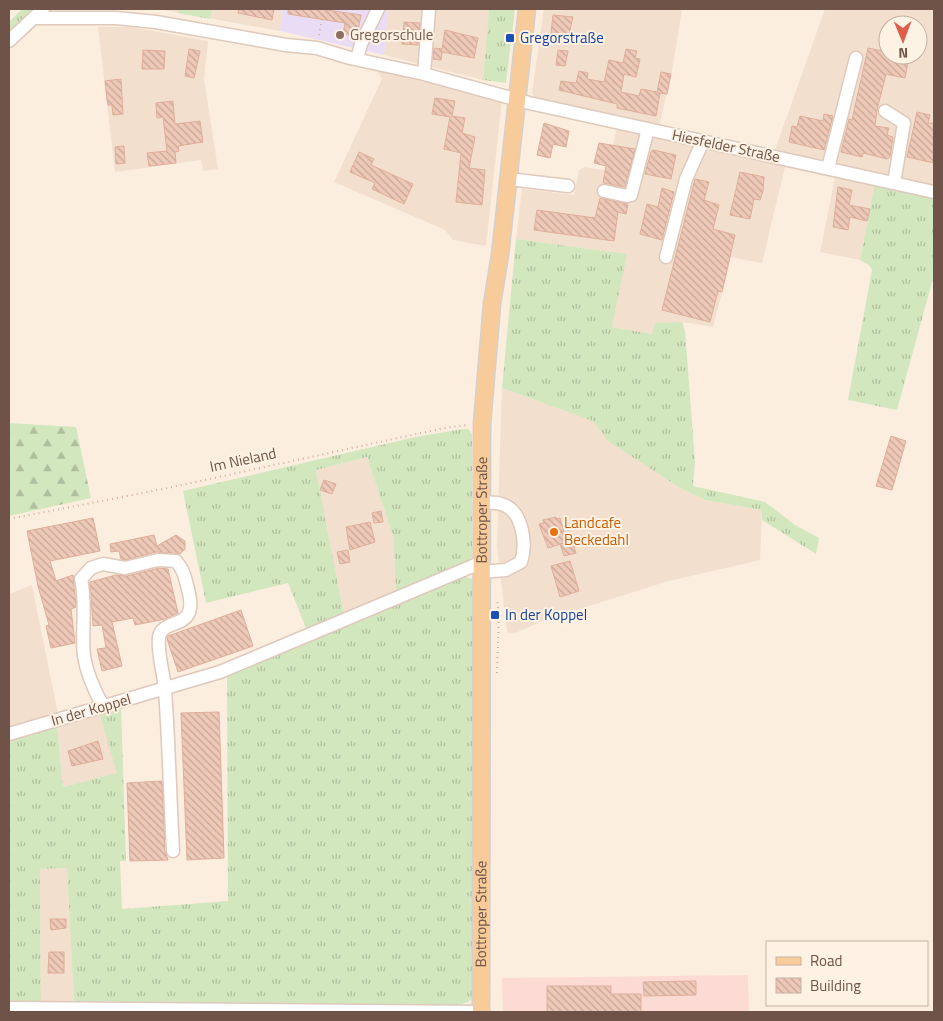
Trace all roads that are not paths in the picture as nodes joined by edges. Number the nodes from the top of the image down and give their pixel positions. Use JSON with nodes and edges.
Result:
{"nodes":[{"id":1,"x":378,"y":9,"type":"edge"},
{"id":2,"x":429,"y":9,"type":"edge"},
{"id":3,"x":527,"y":9,"type":"edge"},
{"id":4,"x":38,"y":13,"type":"edge"},
{"id":5,"x":9,"y":42,"type":"edge"},
{"id":6,"x":856,"y":58,"type":"dead end"},
{"id":7,"x":358,"y":59,"type":"junction"},
{"id":8,"x":424,"y":74,"type":"junction"},
{"id":9,"x":518,"y":98,"type":"junction"},
{"id":10,"x":885,"y":111,"type":"dead end"},
{"id":11,"x":648,"y":129,"type":"junction"},
{"id":12,"x":703,"y":141,"type":"junction"},
{"id":13,"x":828,"y":168,"type":"junction"},
{"id":14,"x":508,"y":179,"type":"junction"},
{"id":15,"x":894,"y":183,"type":"junction"},
{"id":16,"x":568,"y":186,"type":"dead end"},
{"id":17,"x":604,"y":191,"type":"dead end"},
{"id":18,"x":934,"y":192,"type":"edge"},
{"id":19,"x":666,"y":257,"type":"dead end"},
{"id":20,"x":481,"y":502,"type":"junction"},
{"id":21,"x":480,"y":567,"type":"junction"},
{"id":22,"x":165,"y":688,"type":"junction"},
{"id":23,"x":103,"y":706,"type":"junction"},
{"id":24,"x":9,"y":734,"type":"edge"},
{"id":25,"x":173,"y":851,"type":"dead end"},
{"id":26,"x":9,"y":1008,"type":"edge"},
{"id":27,"x":241,"y":1011,"type":"edge"},
{"id":28,"x":481,"y":1012,"type":"edge"}],
"edges":[{"from":1,"to":7,"type":"street"},
{"from":2,"to":8,"type":"street"},
{"from":3,"to":9,"type":"main road","name":"Bottroper Straße"},
{"from":4,"to":5,"type":"street"},
{"from":4,"to":7,"type":"street"},
{"from":6,"to":13,"type":"street"},
{"from":7,"to":8,"type":"street"},
{"from":8,"to":9,"type":"street"},
{"from":9,"to":11,"type":"street","name":"Hiesfelder Straße"},
{"from":9,"to":14,"type":"main road","name":"Bottroper Straße"},
{"from":10,"to":15,"type":"street"},
{"from":11,"to":12,"type":"street","name":"Hiesfelder Straße"},
{"from":11,"to":17,"type":"street"},
{"from":12,"to":13,"type":"street","name":"Hiesfelder Straße"},
{"from":12,"to":19,"type":"street"},
{"from":13,"to":15,"type":"street","name":"Hiesfelder Straße"},
{"from":14,"to":16,"type":"street"},
{"from":14,"to":20,"type":"main road","name":"Bottroper Straße"},
{"from":15,"to":18,"type":"street","name":"Hiesfelder Straße"},
{"from":20,"to":21,"type":"main road","name":"Bottroper Straße"},
{"from":20,"to":21,"type":"street","name":"In der Koppel"},
{"from":21,"to":22,"type":"street","name":"In der Koppel"},
{"from":21,"to":28,"type":"main road","name":"Bottroper Straße"},
{"from":22,"to":23,"type":"street","name":"In der Koppel"},
{"from":22,"to":23,"type":"street"},
{"from":22,"to":25,"type":"street"},
{"from":23,"to":24,"type":"street","name":"In der Koppel"},
{"from":26,"to":27,"type":"street"},
{"from":27,"to":28,"type":"street"}]}
